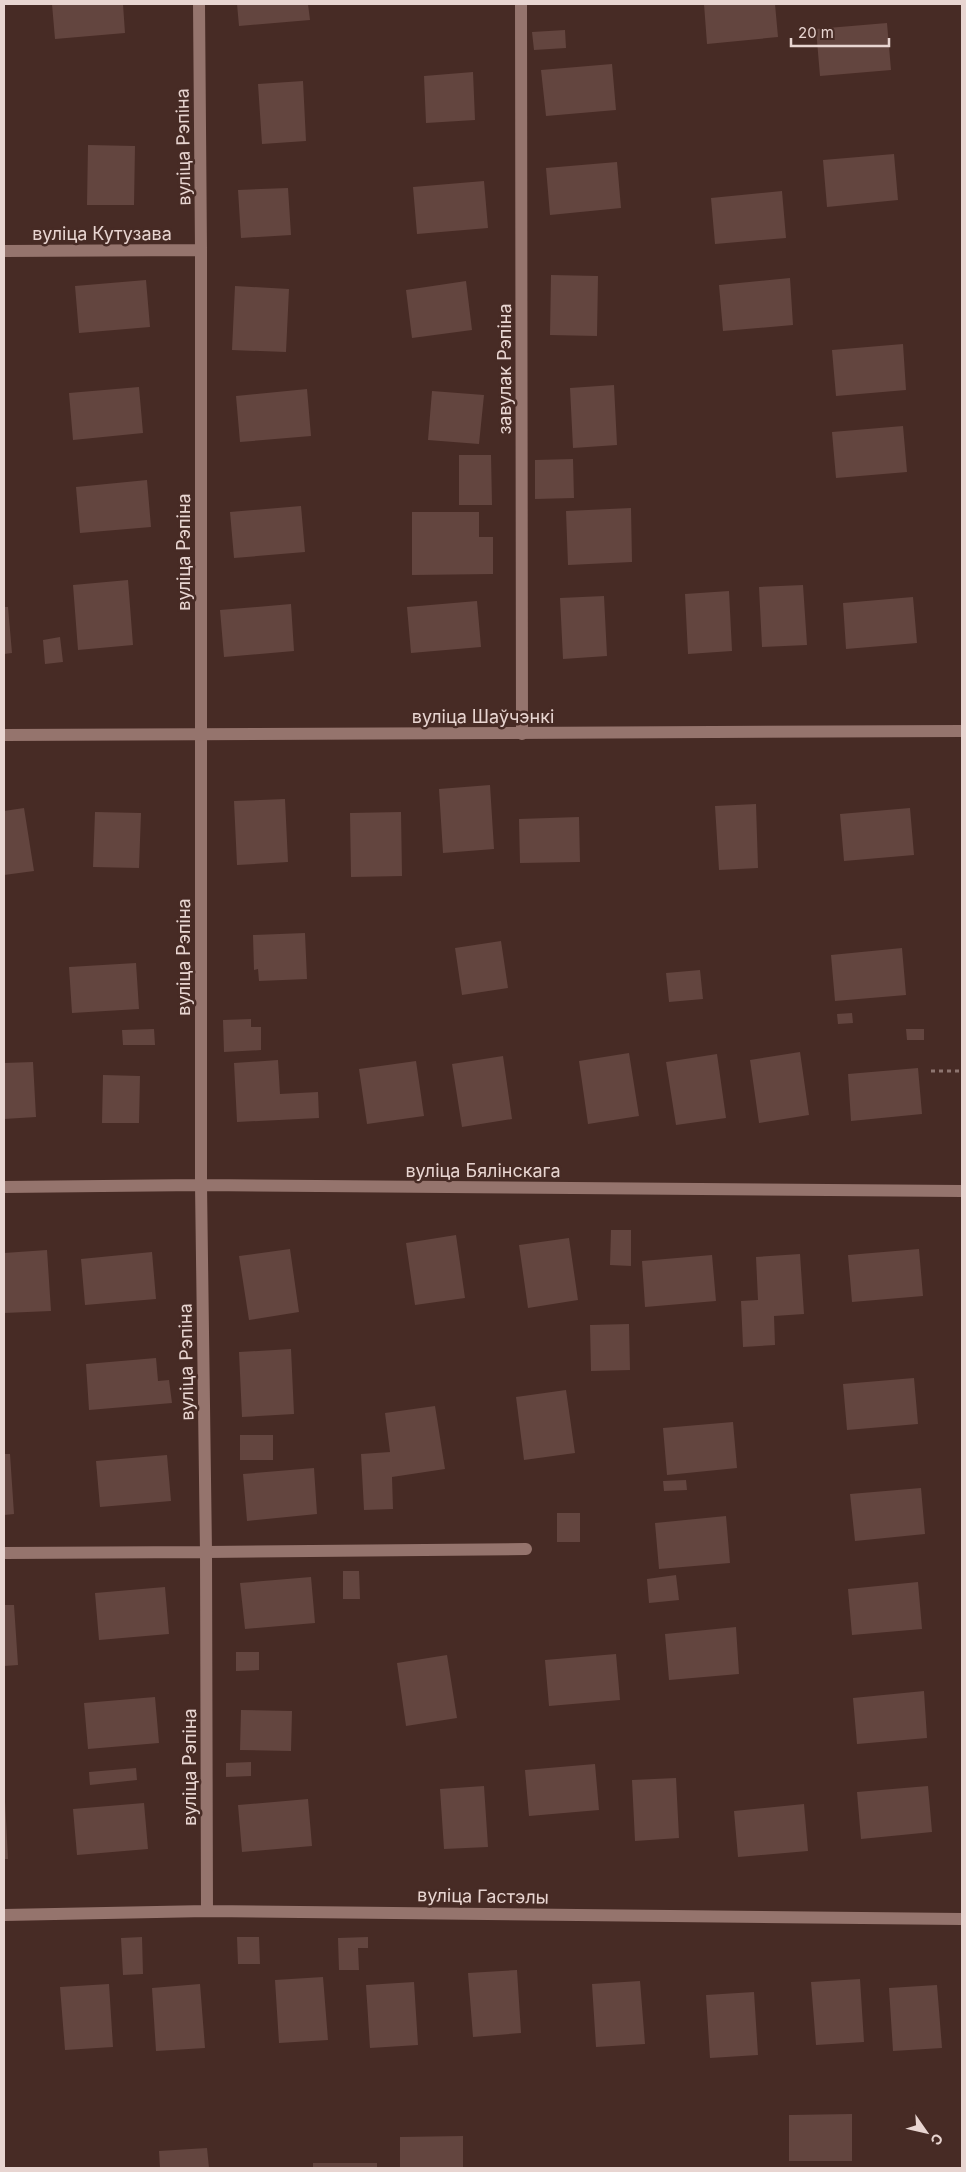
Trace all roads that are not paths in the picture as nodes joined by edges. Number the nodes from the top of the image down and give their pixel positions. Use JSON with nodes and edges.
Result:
{"nodes":[{"id":1,"x":199,"y":4,"type":"edge"},
{"id":2,"x":521,"y":4,"type":"edge"},
{"id":3,"x":201,"y":250,"type":"junction"},
{"id":4,"x":4,"y":251,"type":"edge"},
{"id":5,"x":962,"y":731,"type":"edge"},
{"id":6,"x":201,"y":733,"type":"junction"},
{"id":7,"x":522,"y":734,"type":"junction"},
{"id":8,"x":4,"y":735,"type":"edge"},
{"id":9,"x":201,"y":1185,"type":"junction"},
{"id":10,"x":4,"y":1187,"type":"edge"},
{"id":11,"x":962,"y":1191,"type":"edge"},
{"id":12,"x":526,"y":1549,"type":"dead end"},
{"id":13,"x":206,"y":1552,"type":"junction"},
{"id":14,"x":4,"y":1553,"type":"edge"},
{"id":15,"x":207,"y":1911,"type":"junction"},
{"id":16,"x":4,"y":1915,"type":"edge"},
{"id":17,"x":962,"y":1919,"type":"edge"}],
"edges":[{"from":1,"to":3,"type":"street","name":"вуліца Рэпіна"},
{"from":2,"to":7,"type":"street","name":"завулак Рэпіна"},
{"from":3,"to":4,"type":"street","name":"вуліца Кутузава"},
{"from":3,"to":6,"type":"street","name":"вуліца Рэпіна"},
{"from":5,"to":7,"type":"street","name":"вуліца Шаўчэнкі"},
{"from":6,"to":7,"type":"street","name":"вуліца Шаўчэнкі"},
{"from":6,"to":8,"type":"street","name":"вуліца Шаўчэнкі"},
{"from":6,"to":9,"type":"street","name":"вуліца Рэпіна"},
{"from":9,"to":10,"type":"street","name":"вуліца Бялінскага"},
{"from":9,"to":11,"type":"street","name":"вуліца Бялінскага"},
{"from":9,"to":13,"type":"street","name":"вуліца Рэпіна"},
{"from":12,"to":13,"type":"street"},
{"from":13,"to":14,"type":"street"},
{"from":13,"to":15,"type":"street","name":"вуліца Рэпіна"},
{"from":15,"to":16,"type":"street","name":"вуліца Гастэлы"},
{"from":15,"to":17,"type":"street","name":"вуліца Гастэлы"}]}
